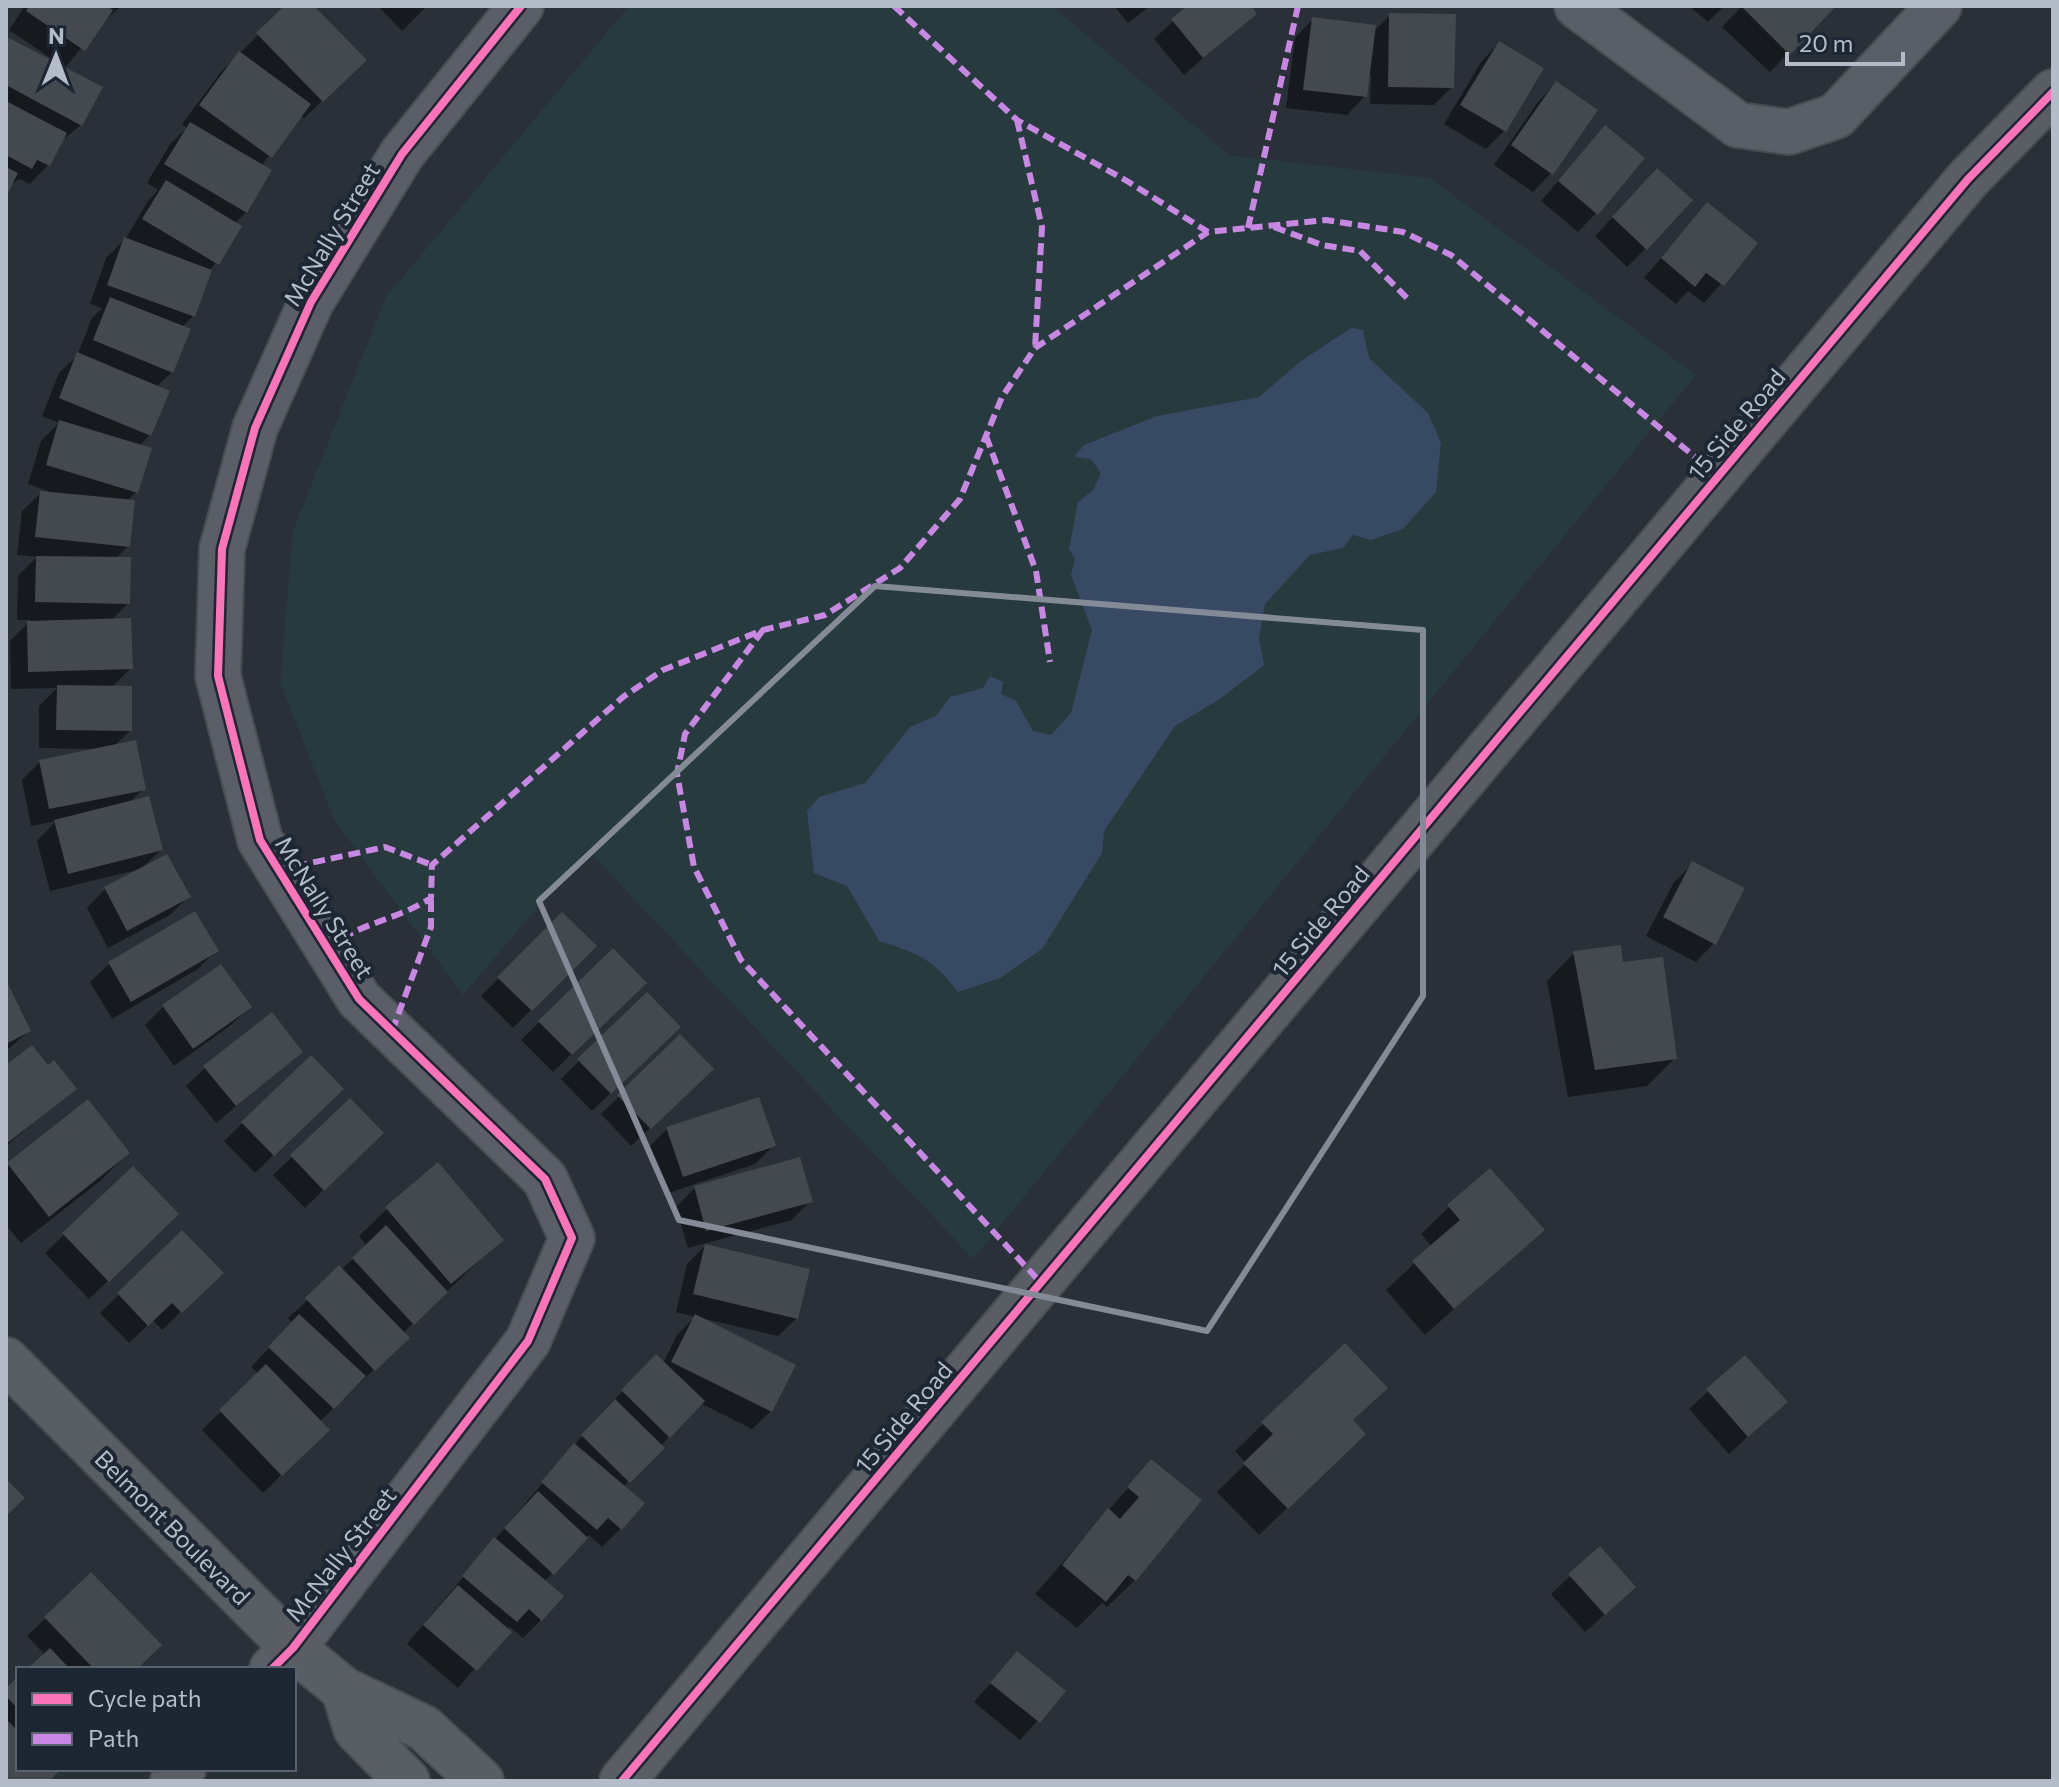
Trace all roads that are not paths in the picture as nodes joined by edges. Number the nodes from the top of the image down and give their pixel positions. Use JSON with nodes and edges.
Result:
{"nodes":[{"id":1,"x":521,"y":6,"type":"edge"},
{"id":2,"x":1577,"y":6,"type":"edge"},
{"id":3,"x":1939,"y":6,"type":"edge"},
{"id":4,"x":2053,"y":92,"type":"edge"},
{"id":5,"x":6,"y":1360,"type":"edge"},
{"id":6,"x":283,"y":1658,"type":"edge"},
{"id":7,"x":344,"y":1690,"type":"junction"},
{"id":8,"x":407,"y":1781,"type":"edge"},
{"id":9,"x":481,"y":1781,"type":"edge"},
{"id":10,"x":622,"y":1781,"type":"edge"}],
"edges":[{"from":1,"to":6,"type":"street","name":"McNally Street"},
{"from":2,"to":3,"type":"street"},
{"from":4,"to":10,"type":"street","name":"15 Side Road"},
{"from":5,"to":6,"type":"street","name":"Belmont Boulevard"},
{"from":6,"to":7,"type":"street","name":"Belmont Boulevard"},
{"from":7,"to":8,"type":"street"},
{"from":7,"to":9,"type":"street","name":"Belmont Boulevard"}]}
